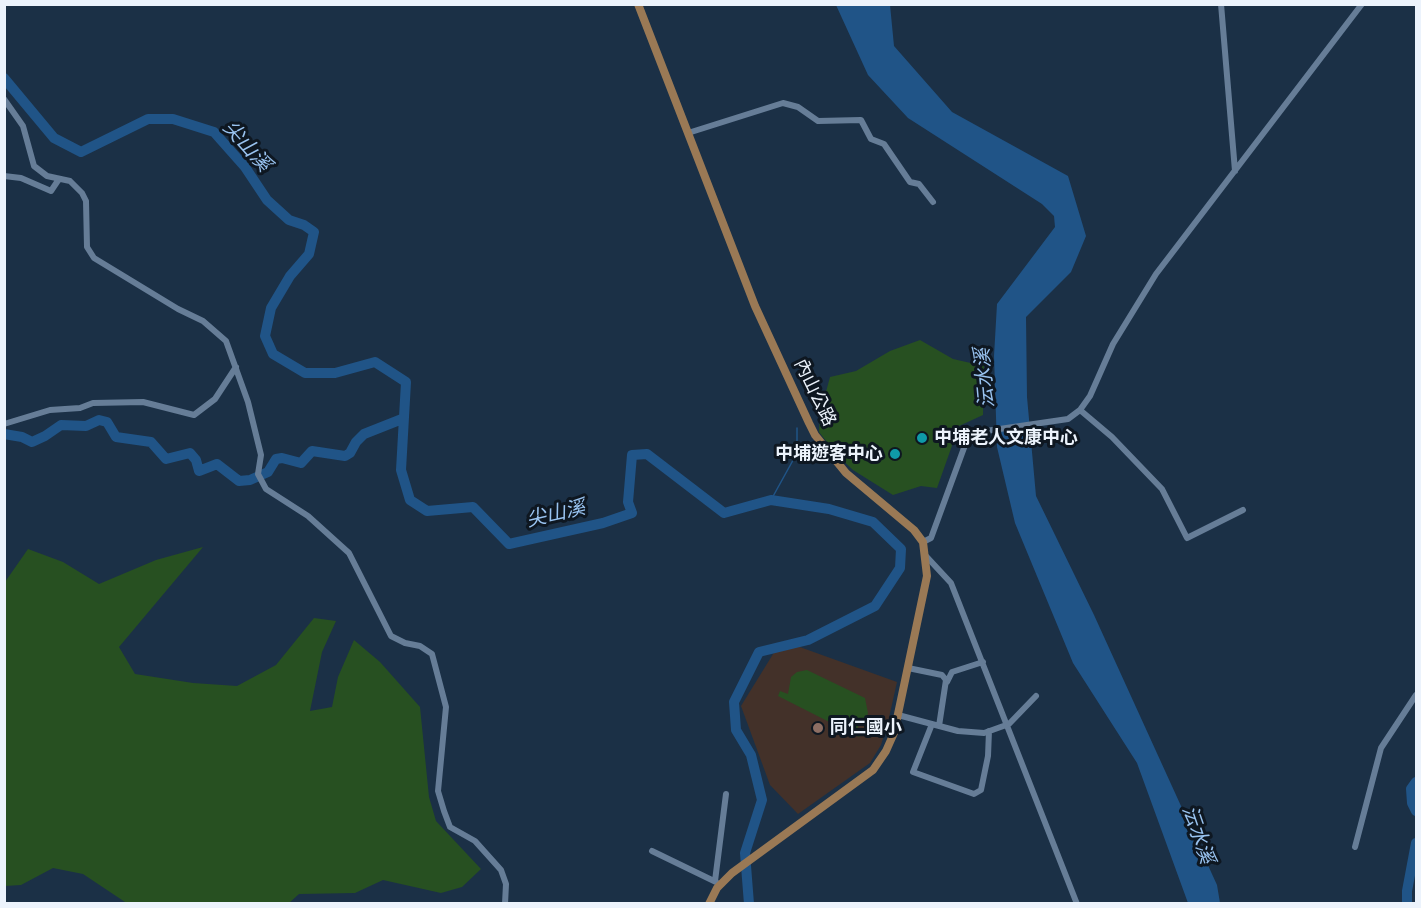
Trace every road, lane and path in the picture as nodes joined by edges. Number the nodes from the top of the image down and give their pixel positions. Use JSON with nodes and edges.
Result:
{"nodes":[{"id":1,"x":638,"y":4,"type":"edge"},
{"id":2,"x":1221,"y":4,"type":"edge"},
{"id":3,"x":1362,"y":4,"type":"edge"},
{"id":4,"x":4,"y":99,"type":"edge"},
{"id":5,"x":688,"y":133,"type":"junction"},
{"id":6,"x":1236,"y":172,"type":"junction"},
{"id":7,"x":4,"y":176,"type":"edge"},
{"id":8,"x":59,"y":179,"type":"junction"},
{"id":9,"x":933,"y":202,"type":"dead end"},
{"id":10,"x":236,"y":367,"type":"junction"},
{"id":11,"x":1080,"y":410,"type":"junction"},
{"id":12,"x":4,"y":424,"type":"edge"},
{"id":13,"x":1243,"y":510,"type":"dead end"},
{"id":14,"x":923,"y":542,"type":"junction"},
{"id":15,"x":925,"y":555,"type":"junction"},
{"id":16,"x":983,"y":662,"type":"junction"},
{"id":17,"x":908,"y":668,"type":"junction"},
{"id":18,"x":947,"y":682,"type":"junction"},
{"id":19,"x":1416,"y":695,"type":"edge"},
{"id":20,"x":1036,"y":696,"type":"dead end"},
{"id":21,"x":898,"y":715,"type":"junction"},
{"id":22,"x":1009,"y":724,"type":"junction"},
{"id":23,"x":935,"y":725,"type":"junction"},
{"id":24,"x":988,"y":732,"type":"junction"},
{"id":25,"x":726,"y":794,"type":"dead end"},
{"id":26,"x":1355,"y":847,"type":"dead end"},
{"id":27,"x":652,"y":851,"type":"dead end"},
{"id":28,"x":717,"y":882,"type":"junction"},
{"id":29,"x":505,"y":903,"type":"edge"},
{"id":30,"x":709,"y":903,"type":"edge"},
{"id":31,"x":1077,"y":903,"type":"edge"}],
"edges":[{"from":1,"to":5,"type":"main road","name":"內山公路"},
{"from":2,"to":6,"type":"street"},
{"from":3,"to":6,"type":"street"},
{"from":4,"to":8,"type":"street"},
{"from":5,"to":9,"type":"street"},
{"from":5,"to":14,"type":"main road","name":"內山公路"},
{"from":6,"to":11,"type":"street"},
{"from":7,"to":8,"type":"street"},
{"from":8,"to":10,"type":"street"},
{"from":10,"to":12,"type":"street"},
{"from":10,"to":29,"type":"street"},
{"from":11,"to":13,"type":"street"},
{"from":11,"to":14,"type":"street"},
{"from":14,"to":15,"type":"main road"},
{"from":15,"to":16,"type":"street"},
{"from":15,"to":17,"type":"main road"},
{"from":16,"to":18,"type":"street"},
{"from":16,"to":22,"type":"street"},
{"from":17,"to":18,"type":"street"},
{"from":17,"to":21,"type":"main road"},
{"from":18,"to":23,"type":"street"},
{"from":19,"to":26,"type":"street"},
{"from":20,"to":22,"type":"street"},
{"from":21,"to":23,"type":"street"},
{"from":21,"to":28,"type":"main road"},
{"from":22,"to":24,"type":"street"},
{"from":22,"to":31,"type":"street"},
{"from":23,"to":24,"type":"street"},
{"from":23,"to":24,"type":"street"},
{"from":25,"to":28,"type":"street"},
{"from":27,"to":28,"type":"street"},
{"from":28,"to":30,"type":"main road"}]}
